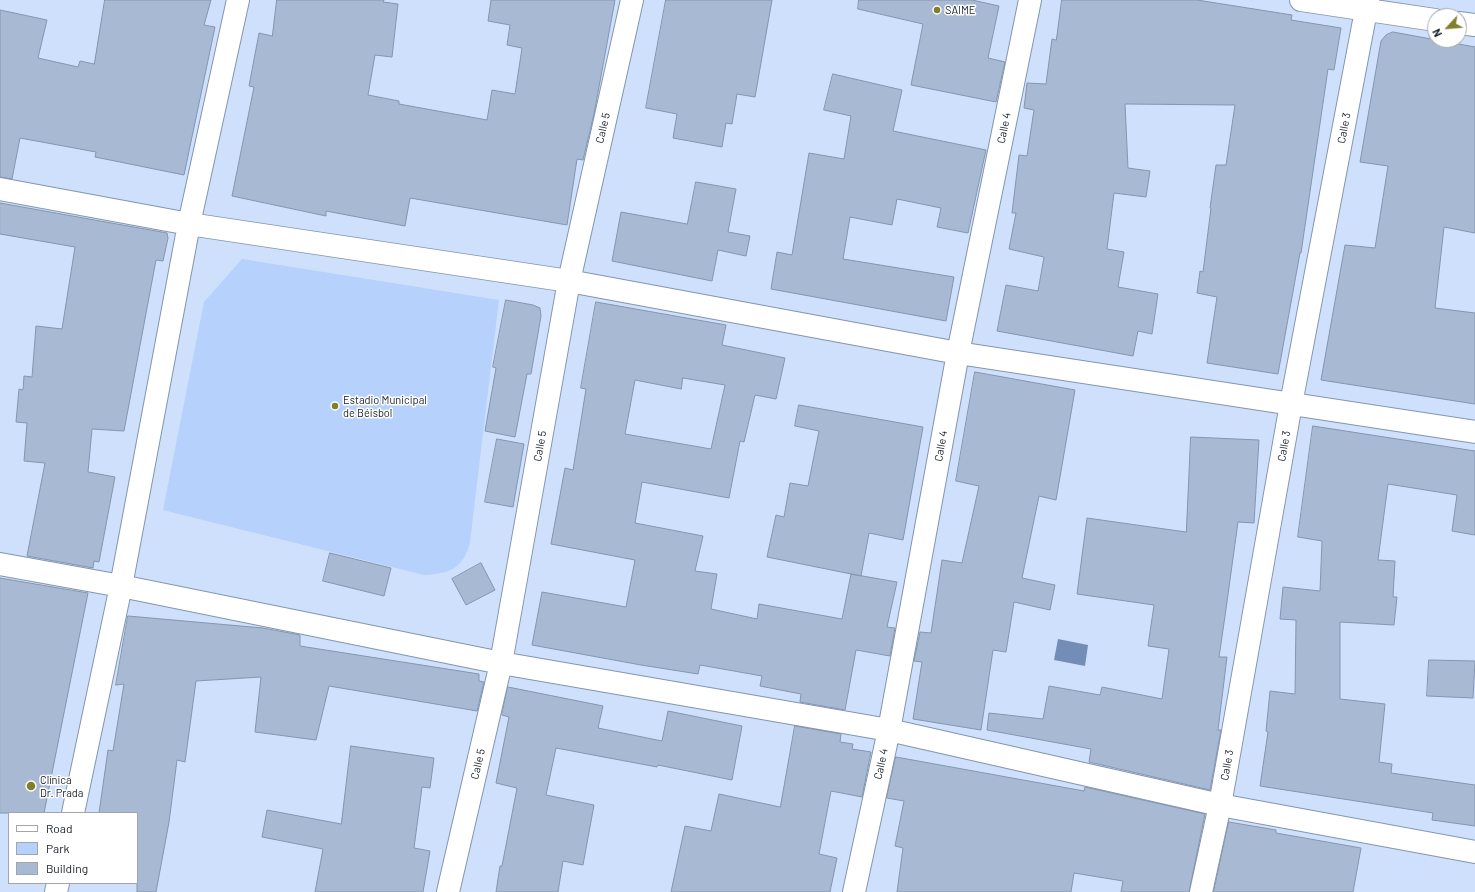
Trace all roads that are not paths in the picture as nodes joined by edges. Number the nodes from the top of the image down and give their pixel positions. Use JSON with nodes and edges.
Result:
{"nodes":[{"id":1,"x":238,"y":0,"type":"edge"},
{"id":2,"x":632,"y":0,"type":"edge"},
{"id":3,"x":1030,"y":0,"type":"edge"},
{"id":4,"x":1301,"y":0,"type":"edge"},
{"id":5,"x":1368,"y":5,"type":"edge"},
{"id":6,"x":1427,"y":18,"type":"edge"},
{"id":7,"x":0,"y":189,"type":"edge"},
{"id":8,"x":189,"y":224,"type":"junction"},
{"id":9,"x":569,"y":281,"type":"junction"},
{"id":10,"x":958,"y":353,"type":"junction"},
{"id":11,"x":1291,"y":404,"type":"junction"},
{"id":12,"x":1475,"y":432,"type":"edge"},
{"id":13,"x":0,"y":564,"type":"edge"},
{"id":14,"x":121,"y":586,"type":"junction"},
{"id":15,"x":501,"y":663,"type":"junction"},
{"id":16,"x":889,"y":730,"type":"junction"},
{"id":17,"x":1220,"y":805,"type":"junction"},
{"id":18,"x":73,"y":812,"type":"edge"},
{"id":19,"x":1475,"y":852,"type":"edge"},
{"id":20,"x":448,"y":892,"type":"edge"},
{"id":21,"x":854,"y":892,"type":"edge"},
{"id":22,"x":1201,"y":892,"type":"edge"}],
"edges":[{"from":1,"to":8,"type":"street"},
{"from":2,"to":9,"type":"street","name":"Calle 5"},
{"from":3,"to":10,"type":"street","name":"Calle 4"},
{"from":4,"to":5,"type":"street"},
{"from":5,"to":6,"type":"street"},
{"from":5,"to":11,"type":"street","name":"Calle 3"},
{"from":7,"to":8,"type":"street"},
{"from":8,"to":9,"type":"street"},
{"from":8,"to":14,"type":"street"},
{"from":9,"to":10,"type":"street"},
{"from":9,"to":15,"type":"street","name":"Calle 5"},
{"from":10,"to":11,"type":"street"},
{"from":10,"to":16,"type":"street","name":"Calle 4"},
{"from":11,"to":12,"type":"street"},
{"from":11,"to":17,"type":"street","name":"Calle 3"},
{"from":13,"to":14,"type":"street"},
{"from":14,"to":15,"type":"street"},
{"from":14,"to":18,"type":"street"},
{"from":15,"to":16,"type":"street"},
{"from":15,"to":20,"type":"street","name":"Calle 5"},
{"from":16,"to":17,"type":"street"},
{"from":16,"to":21,"type":"street","name":"Calle 4"},
{"from":17,"to":19,"type":"street"},
{"from":17,"to":22,"type":"street","name":"Calle 3"}]}
